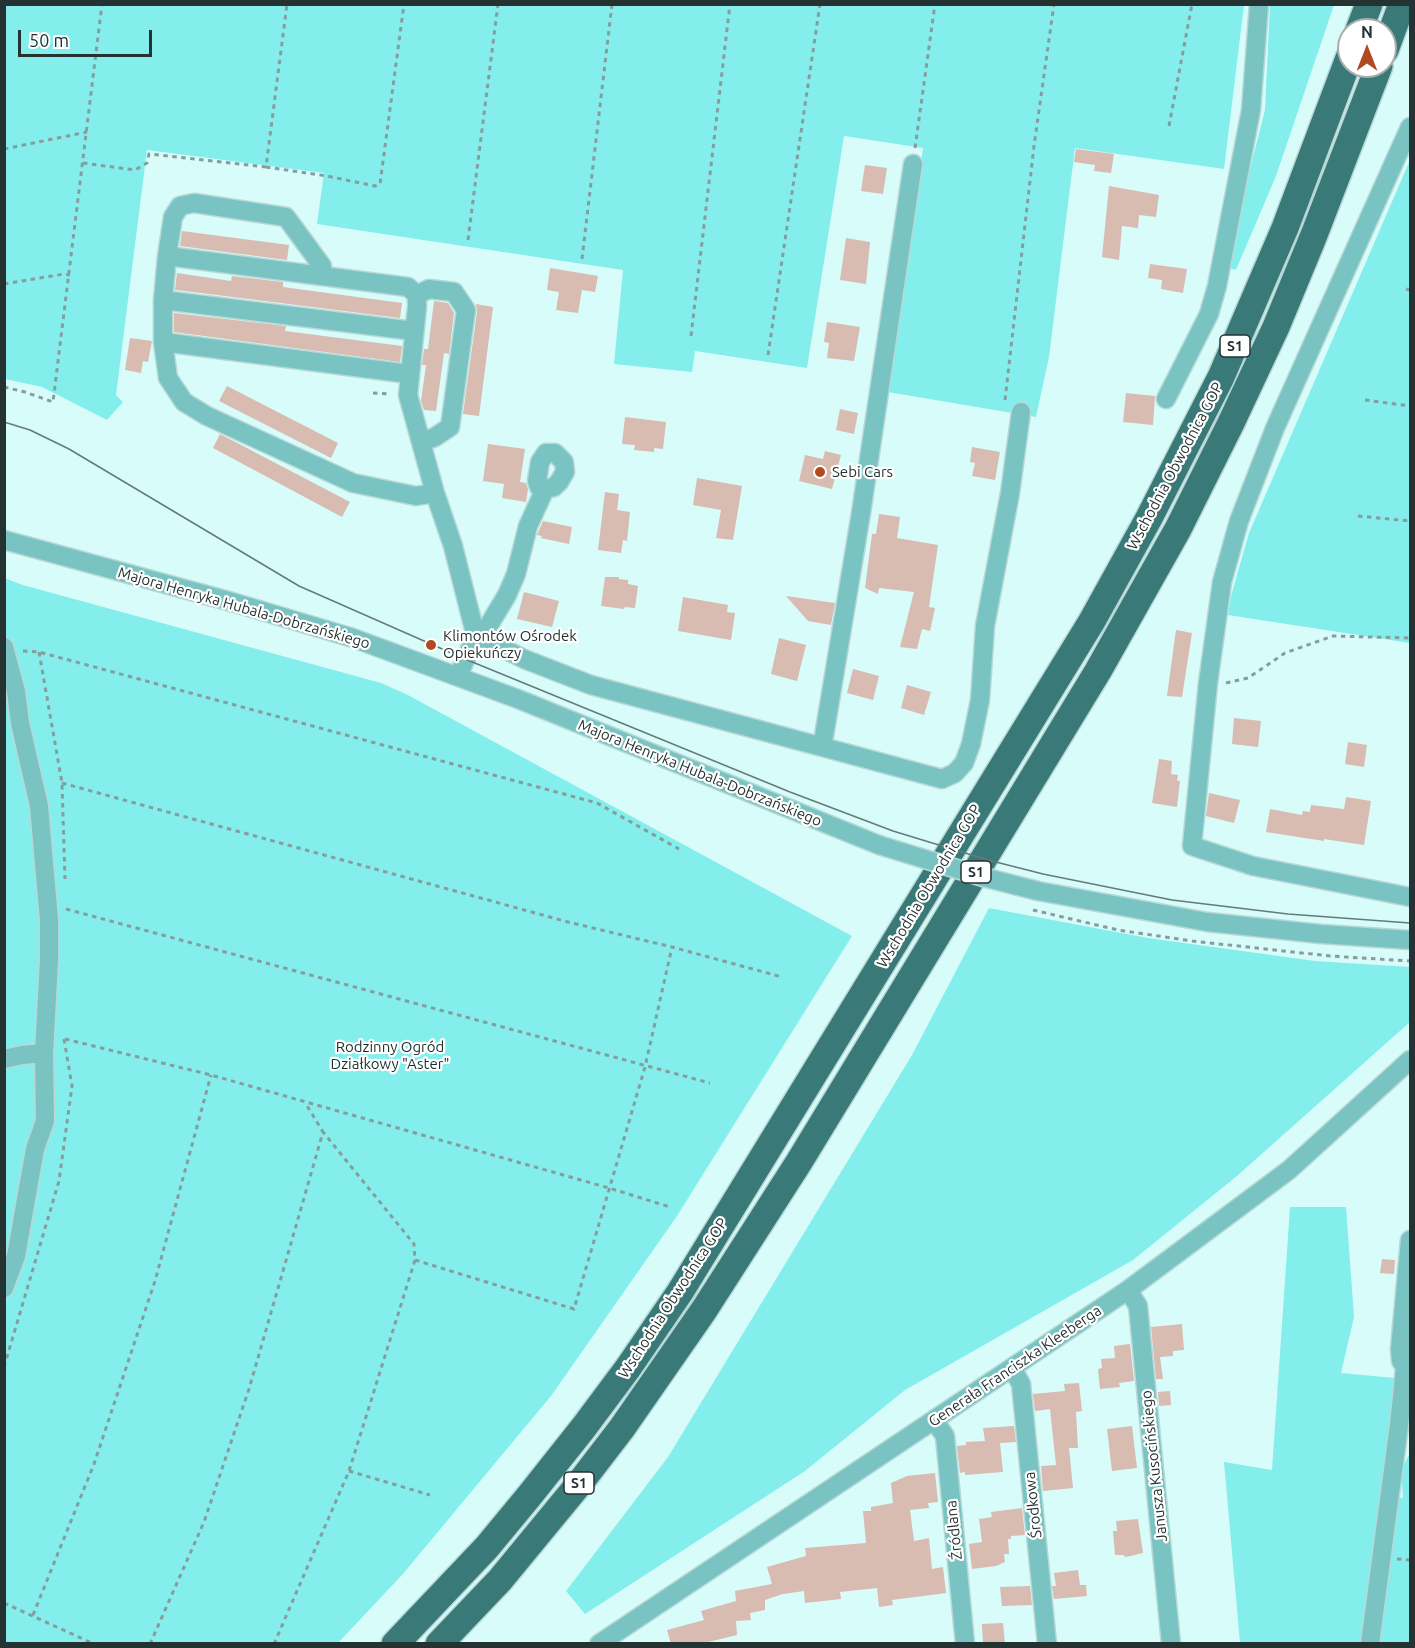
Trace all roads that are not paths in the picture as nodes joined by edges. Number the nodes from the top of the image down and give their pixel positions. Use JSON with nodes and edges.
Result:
{"nodes":[{"id":1,"x":1259,"y":4,"type":"edge"},
{"id":2,"x":1341,"y":78,"type":"edge"},
{"id":3,"x":1374,"y":78,"type":"edge"},
{"id":4,"x":1410,"y":127,"type":"edge"},
{"id":5,"x":913,"y":164,"type":"road end"},
{"id":6,"x":167,"y":256,"type":"junction"},
{"id":7,"x":321,"y":276,"type":"junction"},
{"id":8,"x":417,"y":295,"type":"junction"},
{"id":9,"x":163,"y":300,"type":"junction"},
{"id":10,"x":414,"y":331,"type":"junction"},
{"id":11,"x":163,"y":342,"type":"junction"},
{"id":12,"x":409,"y":374,"type":"junction"},
{"id":13,"x":1166,"y":399,"type":"dead end"},
{"id":14,"x":1021,"y":412,"type":"dead end"},
{"id":15,"x":421,"y":442,"type":"junction"},
{"id":16,"x":545,"y":489,"type":"dead end"},
{"id":17,"x":435,"y":493,"type":"junction"},
{"id":18,"x":4,"y":540,"type":"edge"},
{"id":19,"x":478,"y":636,"type":"junction"},
{"id":20,"x":4,"y":648,"type":"edge"},
{"id":21,"x":459,"y":676,"type":"junction"},
{"id":22,"x":821,"y":746,"type":"junction"},
{"id":23,"x":1410,"y":897,"type":"edge"},
{"id":24,"x":1410,"y":940,"type":"edge"},
{"id":25,"x":44,"y":1045,"type":"junction"},
{"id":26,"x":4,"y":1059,"type":"edge"},
{"id":27,"x":1410,"y":1060,"type":"edge"},
{"id":28,"x":1410,"y":1240,"type":"edge"},
{"id":29,"x":4,"y":1288,"type":"edge"},
{"id":30,"x":1128,"y":1290,"type":"junction"},
{"id":31,"x":1012,"y":1368,"type":"junction"},
{"id":32,"x":1408,"y":1371,"type":"edge"},
{"id":33,"x":934,"y":1420,"type":"junction"},
{"id":34,"x":395,"y":1644,"type":"edge"},
{"id":35,"x":439,"y":1644,"type":"edge"},
{"id":36,"x":599,"y":1644,"type":"edge"},
{"id":37,"x":965,"y":1644,"type":"edge"},
{"id":38,"x":1047,"y":1644,"type":"edge"},
{"id":39,"x":1171,"y":1644,"type":"edge"},
{"id":40,"x":1370,"y":1644,"type":"edge"}],
"edges":[{"from":1,"to":13,"type":"street"},
{"from":2,"to":34,"type":"highway","name":"Wschodnia Obwodnica GOP","number":"S1"},
{"from":3,"to":35,"type":"highway","name":"Wschodnia Obwodnica GOP","number":"S1"},
{"from":4,"to":23,"type":"street"},
{"from":5,"to":22,"type":"street"},
{"from":6,"to":7,"type":"street"},
{"from":6,"to":7,"type":"street"},
{"from":6,"to":9,"type":"street"},
{"from":7,"to":8,"type":"street"},
{"from":8,"to":10,"type":"street"},
{"from":8,"to":15,"type":"street"},
{"from":9,"to":10,"type":"street"},
{"from":9,"to":11,"type":"street"},
{"from":10,"to":12,"type":"street"},
{"from":11,"to":12,"type":"street"},
{"from":11,"to":17,"type":"street"},
{"from":12,"to":15,"type":"street"},
{"from":14,"to":22,"type":"street"},
{"from":15,"to":17,"type":"street"},
{"from":16,"to":19,"type":"street"},
{"from":17,"to":19,"type":"street"},
{"from":18,"to":21,"type":"street","name":"Majora Henryka Hubala-Dobrzańskiego"},
{"from":19,"to":21,"type":"street"},
{"from":19,"to":22,"type":"street"},
{"from":20,"to":25,"type":"street"},
{"from":21,"to":24,"type":"street","name":"Majora Henryka Hubala-Dobrzańskiego","bridge":true},
{"from":25,"to":26,"type":"street"},
{"from":25,"to":29,"type":"street"},
{"from":27,"to":30,"type":"street","name":"Generała Franciszka Kleeberga"},
{"from":28,"to":32,"type":"street"},
{"from":30,"to":31,"type":"street","name":"Generała Franciszka Kleeberga"},
{"from":30,"to":39,"type":"street","name":"Janusza Kusocińskiego"},
{"from":31,"to":33,"type":"street","name":"Generała Franciszka Kleeberga"},
{"from":31,"to":38,"type":"street","name":"Środkowa"},
{"from":32,"to":40,"type":"street"},
{"from":33,"to":36,"type":"street","name":"Generała Franciszka Kleeberga"},
{"from":33,"to":37,"type":"street","name":"Źródlana"}]}
